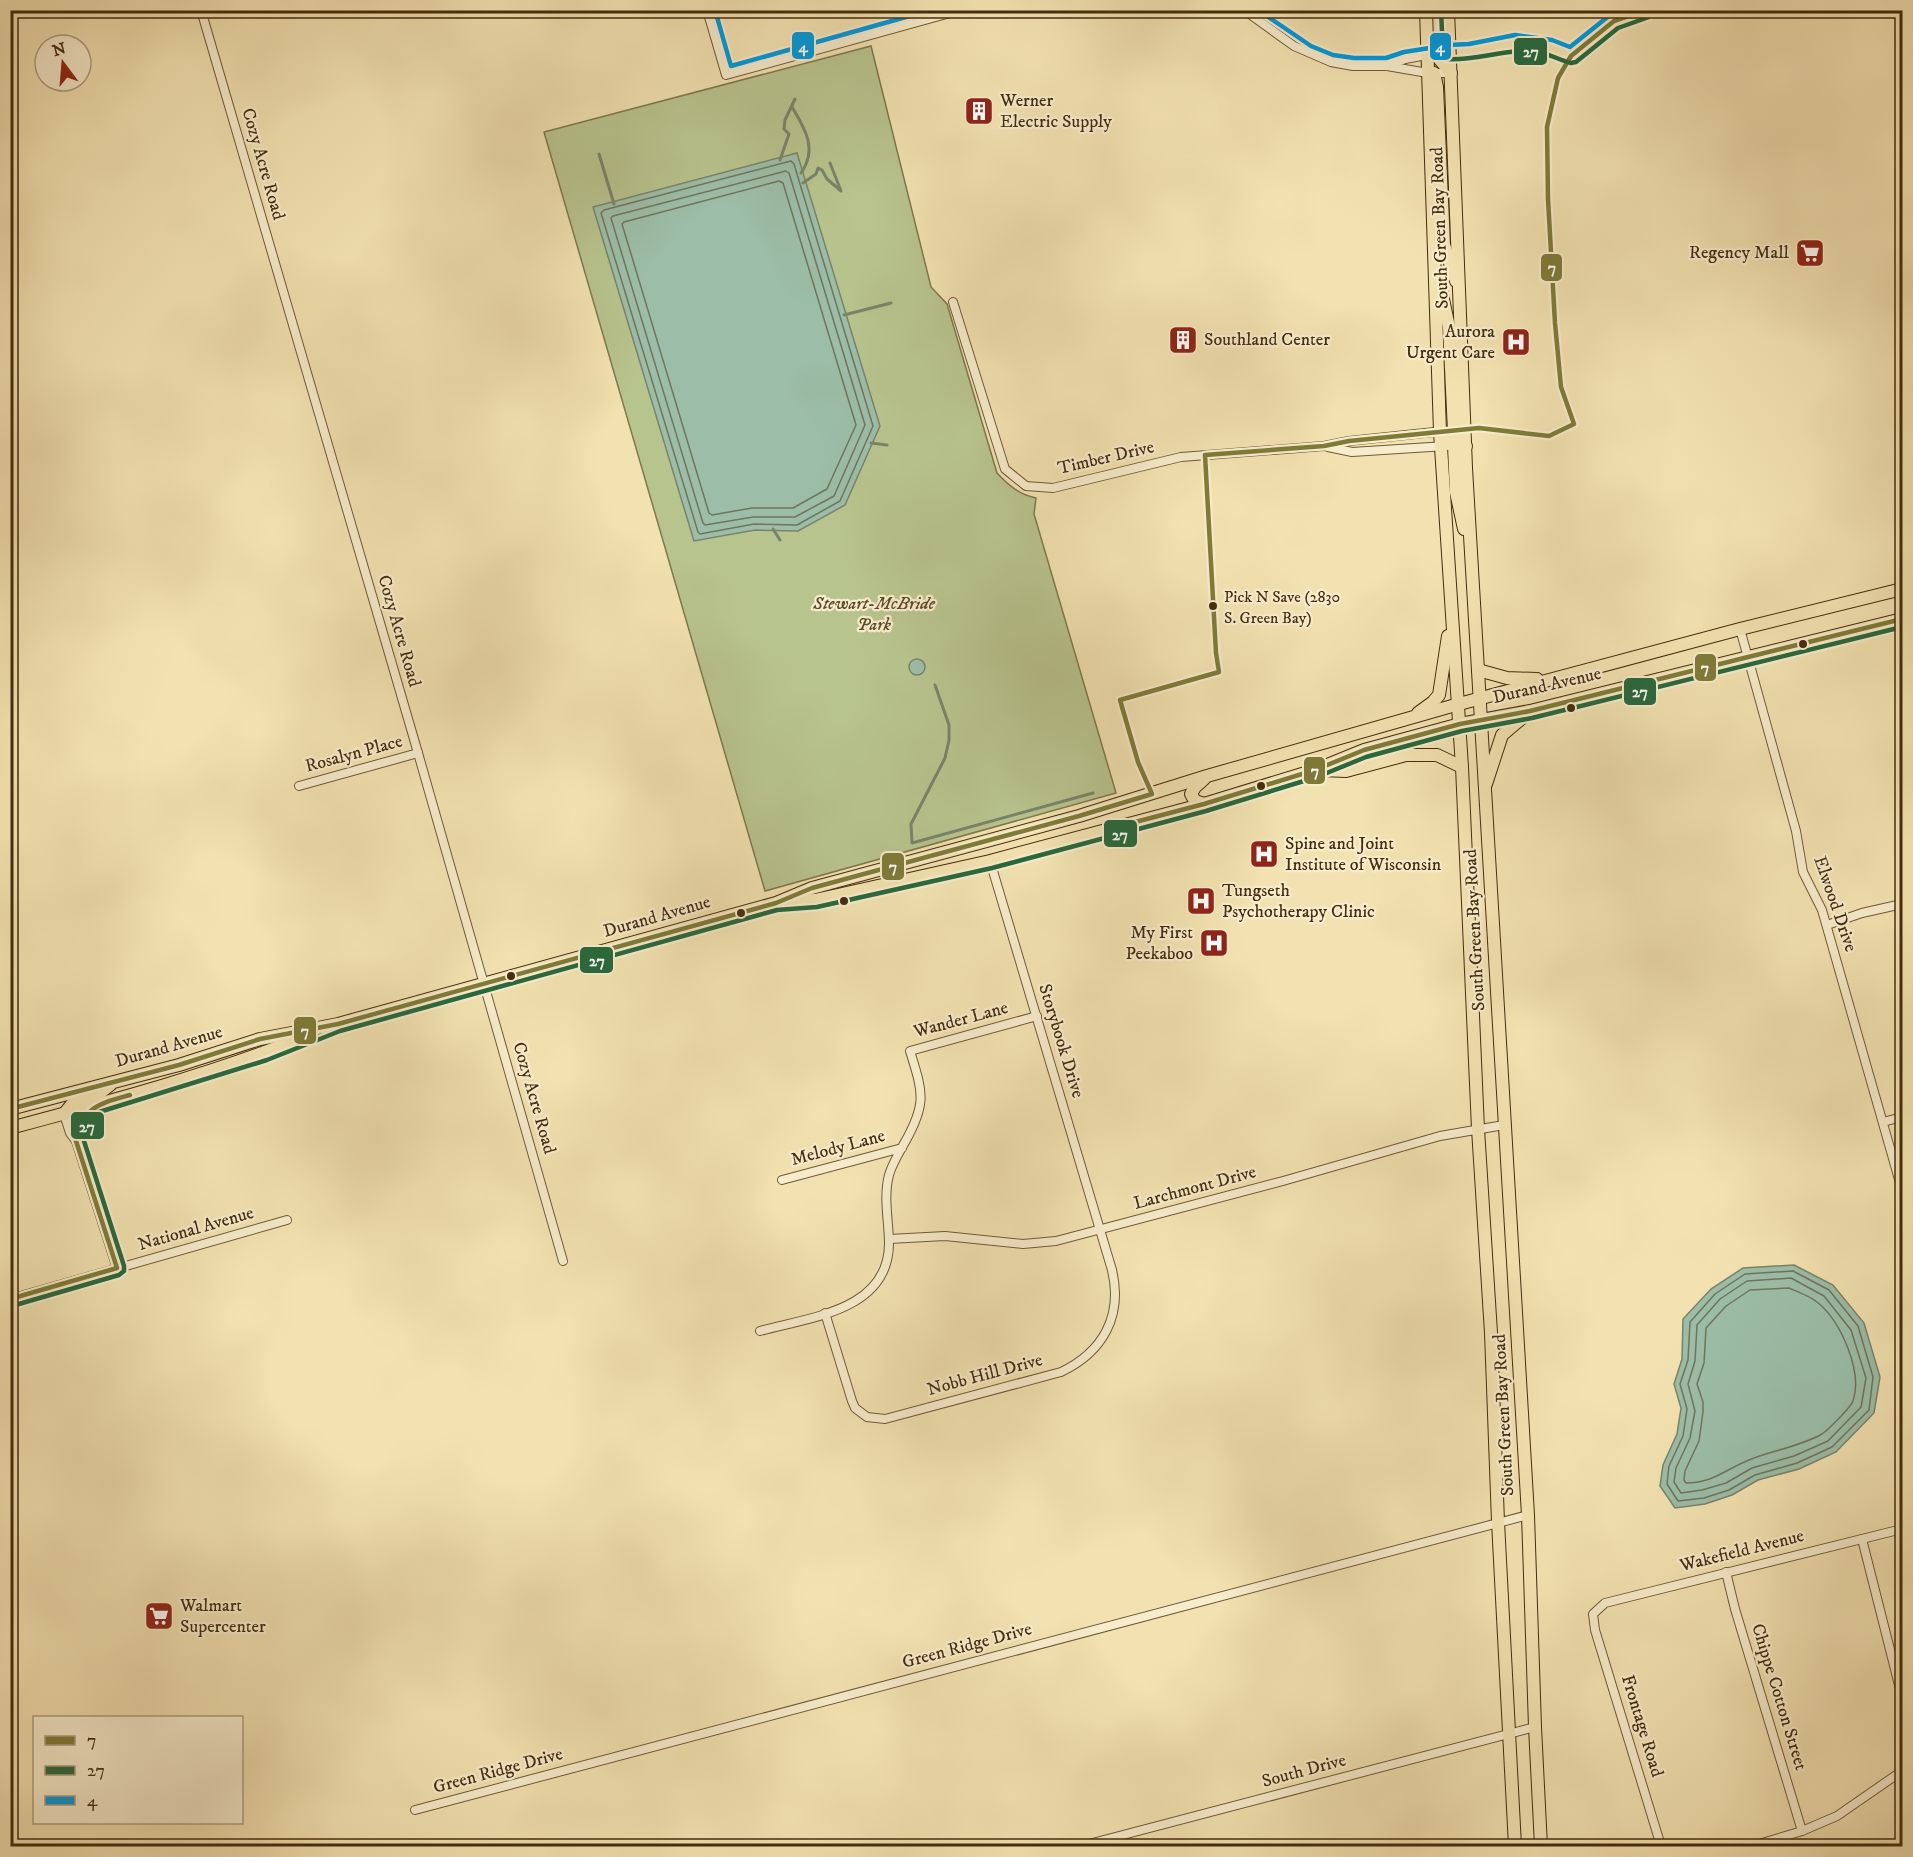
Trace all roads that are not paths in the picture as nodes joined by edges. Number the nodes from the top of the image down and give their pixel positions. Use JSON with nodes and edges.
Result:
{"nodes":[{"id":1,"x":201,"y":10,"type":"edge"},
{"id":2,"x":708,"y":10,"type":"edge"},
{"id":3,"x":961,"y":10,"type":"edge"},
{"id":4,"x":1244,"y":10,"type":"edge"},
{"id":5,"x":1426,"y":10,"type":"edge"},
{"id":6,"x":1434,"y":10,"type":"edge"},
{"id":7,"x":1448,"y":10,"type":"edge"},
{"id":8,"x":1450,"y":52,"type":"junction"},
{"id":9,"x":1432,"y":54,"type":"junction"},
{"id":10,"x":1387,"y":66,"type":"junction"},
{"id":11,"x":1431,"y":73,"type":"junction"},
{"id":12,"x":1451,"y":73,"type":"junction"},
{"id":13,"x":1435,"y":266,"type":"junction"},
{"id":14,"x":1461,"y":297,"type":"junction"},
{"id":15,"x":953,"y":302,"type":"dead end"},
{"id":16,"x":1460,"y":430,"type":"junction"},
{"id":17,"x":1440,"y":432,"type":"junction"},
{"id":18,"x":1324,"y":446,"type":"junction"},
{"id":19,"x":1454,"y":446,"type":"junction"},
{"id":20,"x":1902,"y":589,"type":"edge"},
{"id":21,"x":1452,"y":605,"type":"junction"},
{"id":22,"x":1902,"y":619,"type":"edge"},
{"id":23,"x":1740,"y":629,"type":"junction"},
{"id":24,"x":1748,"y":656,"type":"junction"},
{"id":25,"x":1478,"y":670,"type":"junction"},
{"id":26,"x":1553,"y":679,"type":"junction"},
{"id":27,"x":1479,"y":699,"type":"junction"},
{"id":28,"x":1459,"y":704,"type":"junction"},
{"id":29,"x":1530,"y":711,"type":"junction"},
{"id":30,"x":1410,"y":719,"type":"junction"},
{"id":31,"x":1480,"y":719,"type":"junction"},
{"id":32,"x":1460,"y":724,"type":"junction"},
{"id":33,"x":418,"y":753,"type":"junction"},
{"id":34,"x":1462,"y":767,"type":"junction"},
{"id":35,"x":1315,"y":770,"type":"junction"},
{"id":36,"x":1207,"y":776,"type":"junction"},
{"id":37,"x":299,"y":786,"type":"dead end"},
{"id":38,"x":1484,"y":791,"type":"junction"},
{"id":39,"x":1152,"y":794,"type":"junction"},
{"id":40,"x":1204,"y":804,"type":"junction"},
{"id":41,"x":1139,"y":821,"type":"junction"},
{"id":42,"x":990,"y":861,"type":"junction"},
{"id":43,"x":776,"y":903,"type":"junction"},
{"id":44,"x":1902,"y":904,"type":"edge"},
{"id":45,"x":1827,"y":925,"type":"junction"},
{"id":46,"x":484,"y":984,"type":"junction"},
{"id":47,"x":1037,"y":1016,"type":"junction"},
{"id":48,"x":338,"y":1024,"type":"junction"},
{"id":49,"x":114,"y":1082,"type":"junction"},
{"id":50,"x":91,"y":1107,"type":"junction"},
{"id":51,"x":10,"y":1109,"type":"edge"},
{"id":52,"x":64,"y":1114,"type":"junction"},
{"id":53,"x":1902,"y":1117,"type":"edge"},
{"id":54,"x":1883,"y":1122,"type":"junction"},
{"id":55,"x":1504,"y":1125,"type":"junction"},
{"id":56,"x":10,"y":1128,"type":"edge"},
{"id":57,"x":1478,"y":1129,"type":"junction"},
{"id":58,"x":76,"y":1141,"type":"junction"},
{"id":59,"x":902,"y":1148,"type":"junction"},
{"id":60,"x":782,"y":1180,"type":"dead end"},
{"id":61,"x":1902,"y":1190,"type":"edge"},
{"id":62,"x":287,"y":1220,"type":"dead end"},
{"id":63,"x":1100,"y":1230,"type":"junction"},
{"id":64,"x":889,"y":1239,"type":"junction"},
{"id":65,"x":563,"y":1261,"type":"dead end"},
{"id":66,"x":117,"y":1268,"type":"junction"},
{"id":67,"x":10,"y":1299,"type":"edge"},
{"id":68,"x":825,"y":1313,"type":"junction"},
{"id":69,"x":760,"y":1331,"type":"dead end"},
{"id":70,"x":1528,"y":1515,"type":"junction"},
{"id":71,"x":1498,"y":1522,"type":"junction"},
{"id":72,"x":1902,"y":1528,"type":"edge"},
{"id":73,"x":1862,"y":1539,"type":"junction"},
{"id":74,"x":1726,"y":1572,"type":"junction"},
{"id":75,"x":1593,"y":1614,"type":"joint"},
{"id":76,"x":1902,"y":1697,"type":"edge"},
{"id":77,"x":1535,"y":1727,"type":"junction"},
{"id":78,"x":1509,"y":1735,"type":"junction"},
{"id":79,"x":1902,"y":1771,"type":"edge"},
{"id":80,"x":415,"y":1809,"type":"dead end"},
{"id":81,"x":1802,"y":1831,"type":"junction"},
{"id":82,"x":1082,"y":1846,"type":"edge"},
{"id":83,"x":1515,"y":1846,"type":"edge"},
{"id":84,"x":1541,"y":1846,"type":"edge"},
{"id":85,"x":1661,"y":1846,"type":"edge"},
{"id":86,"x":1752,"y":1846,"type":"edge"}],
"edges":[{"from":1,"to":33,"type":"street","name":"Cozy Acre Road"},
{"from":2,"to":3,"type":"street"},
{"from":4,"to":10,"type":"street"},
{"from":5,"to":9,"type":"main road"},
{"from":6,"to":9,"type":"main road"},
{"from":7,"to":8,"type":"main road","name":"South Green Bay Road"},
{"from":8,"to":9,"type":"street"},
{"from":8,"to":12,"type":"main road","name":"South Green Bay Road"},
{"from":9,"to":10,"type":"street"},
{"from":9,"to":11,"type":"main road"},
{"from":9,"to":12,"type":"main road"},
{"from":10,"to":11,"type":"street"},
{"from":11,"to":12,"type":"street"},
{"from":11,"to":13,"type":"main road","name":"South Green Bay Road"},
{"from":11,"to":14,"type":"main road"},
{"from":12,"to":14,"type":"main road","name":"South Green Bay Road"},
{"from":13,"to":16,"type":"main road"},
{"from":13,"to":17,"type":"main road","name":"South Green Bay Road"},
{"from":14,"to":16,"type":"main road","name":"South Green Bay Road"},
{"from":15,"to":18,"type":"street","name":"Timber Drive"},
{"from":16,"to":17,"type":"street","name":"Timber Drive"},
{"from":16,"to":19,"type":"main road","name":"South Green Bay Road"},
{"from":17,"to":18,"type":"street","name":"Timber Drive"},
{"from":17,"to":19,"type":"main road","name":"South Green Bay Road"},
{"from":18,"to":19,"type":"street","name":"Timber Drive"},
{"from":19,"to":21,"type":"main road","name":"South Green Bay Road"},
{"from":19,"to":25,"type":"main road","name":"South Green Bay Road"},
{"from":20,"to":23,"type":"main road","name":"Durand Avenue"},
{"from":21,"to":28,"type":"main road","name":"South Green Bay Road"},
{"from":21,"to":30,"type":"main road"},
{"from":22,"to":24,"type":"main road","name":"Durand Avenue"},
{"from":23,"to":24,"type":"street","name":"Elwood Drive"},
{"from":23,"to":26,"type":"main road","name":"Durand Avenue"},
{"from":24,"to":29,"type":"main road","name":"Durand Avenue"},
{"from":24,"to":45,"type":"street","name":"Elwood Drive"},
{"from":25,"to":26,"type":"main road"},
{"from":25,"to":27,"type":"main road","name":"South Green Bay Road"},
{"from":26,"to":27,"type":"main road","name":"Durand Avenue"},
{"from":27,"to":28,"type":"main road","name":"Durand Avenue"},
{"from":27,"to":31,"type":"main road","name":"South Green Bay Road"},
{"from":28,"to":30,"type":"main road","name":"Durand Avenue"},
{"from":28,"to":32,"type":"main road","name":"South Green Bay Road"},
{"from":29,"to":31,"type":"main road","name":"Durand Avenue"},
{"from":29,"to":38,"type":"main road"},
{"from":30,"to":36,"type":"main road","name":"Durand Avenue"},
{"from":31,"to":32,"type":"main road","name":"Durand Avenue"},
{"from":31,"to":38,"type":"main road","name":"South Green Bay Road"},
{"from":32,"to":34,"type":"main road","name":"South Green Bay Road"},
{"from":32,"to":35,"type":"main road","name":"Durand Avenue"},
{"from":33,"to":37,"type":"street","name":"Rosalyn Place"},
{"from":33,"to":46,"type":"street","name":"Cozy Acre Road"},
{"from":34,"to":35,"type":"main road"},
{"from":34,"to":57,"type":"main road","name":"South Green Bay Road"},
{"from":35,"to":40,"type":"main road","name":"Durand Avenue"},
{"from":36,"to":39,"type":"main road","name":"Durand Avenue"},
{"from":36,"to":40,"type":"main road"},
{"from":38,"to":55,"type":"main road","name":"South Green Bay Road"},
{"from":39,"to":41,"type":"main road"},
{"from":39,"to":43,"type":"main road","name":"Durand Avenue"},
{"from":40,"to":41,"type":"main road","name":"Durand Avenue"},
{"from":41,"to":42,"type":"main road","name":"Durand Avenue"},
{"from":42,"to":43,"type":"main road","name":"Durand Avenue"},
{"from":42,"to":47,"type":"street","name":"Storybook Drive"},
{"from":43,"to":46,"type":"main road","name":"Durand Avenue"},
{"from":44,"to":45,"type":"street"},
{"from":45,"to":54,"type":"street","name":"Elwood Drive"},
{"from":46,"to":48,"type":"main road","name":"Durand Avenue"},
{"from":46,"to":65,"type":"street","name":"Cozy Acre Road"},
{"from":47,"to":59,"type":"street","name":"Wander Lane"},
{"from":47,"to":63,"type":"street","name":"Storybook Drive"},
{"from":48,"to":49,"type":"main road","name":"Durand Avenue"},
{"from":48,"to":50,"type":"main road","name":"Durand Avenue"},
{"from":49,"to":51,"type":"main road","name":"Durand Avenue"},
{"from":49,"to":52,"type":"main road"},
{"from":50,"to":52,"type":"main road","name":"Durand Avenue"},
{"from":50,"to":58,"type":"street"},
{"from":52,"to":56,"type":"main road","name":"Durand Avenue"},
{"from":52,"to":58,"type":"street"},
{"from":53,"to":54,"type":"street"},
{"from":54,"to":61,"type":"street","name":"Elwood Drive"},
{"from":55,"to":57,"type":"street","name":"Larchmont Drive"},
{"from":55,"to":70,"type":"main road","name":"South Green Bay Road"},
{"from":57,"to":63,"type":"street","name":"Larchmont Drive"},
{"from":57,"to":71,"type":"main road","name":"South Green Bay Road"},
{"from":58,"to":66,"type":"street"},
{"from":59,"to":60,"type":"street","name":"Melody Lane"},
{"from":59,"to":64,"type":"street","name":"Wander Lane"},
{"from":62,"to":66,"type":"street","name":"National Avenue"},
{"from":63,"to":64,"type":"street","name":"Larchmont Drive"},
{"from":63,"to":68,"type":"street","name":"Nobb Hill Drive"},
{"from":64,"to":68,"type":"street","name":"Wander Lane"},
{"from":66,"to":67,"type":"street","name":"National Avenue"},
{"from":68,"to":69,"type":"street","name":"Wander Lane"},
{"from":70,"to":71,"type":"street","name":"Green Ridge Drive"},
{"from":70,"to":77,"type":"main road","name":"South Green Bay Road"},
{"from":71,"to":78,"type":"main road","name":"South Green Bay Road"},
{"from":71,"to":80,"type":"street","name":"Green Ridge Drive"},
{"from":72,"to":73,"type":"street","name":"Wakefield Avenue"},
{"from":73,"to":74,"type":"street","name":"Wakefield Avenue"},
{"from":73,"to":76,"type":"street"},
{"from":74,"to":75,"type":"street","name":"Wakefield Avenue"},
{"from":74,"to":81,"type":"street","name":"Chippe Cotton Street"},
{"from":75,"to":85,"type":"street","name":"Frontage Road"},
{"from":77,"to":78,"type":"street","name":"South Drive"},
{"from":77,"to":84,"type":"main road","name":"South Green Bay Road"},
{"from":78,"to":82,"type":"street","name":"South Drive"},
{"from":78,"to":83,"type":"main road","name":"South Green Bay Road"},
{"from":79,"to":81,"type":"street"},
{"from":81,"to":86,"type":"street"}]}
